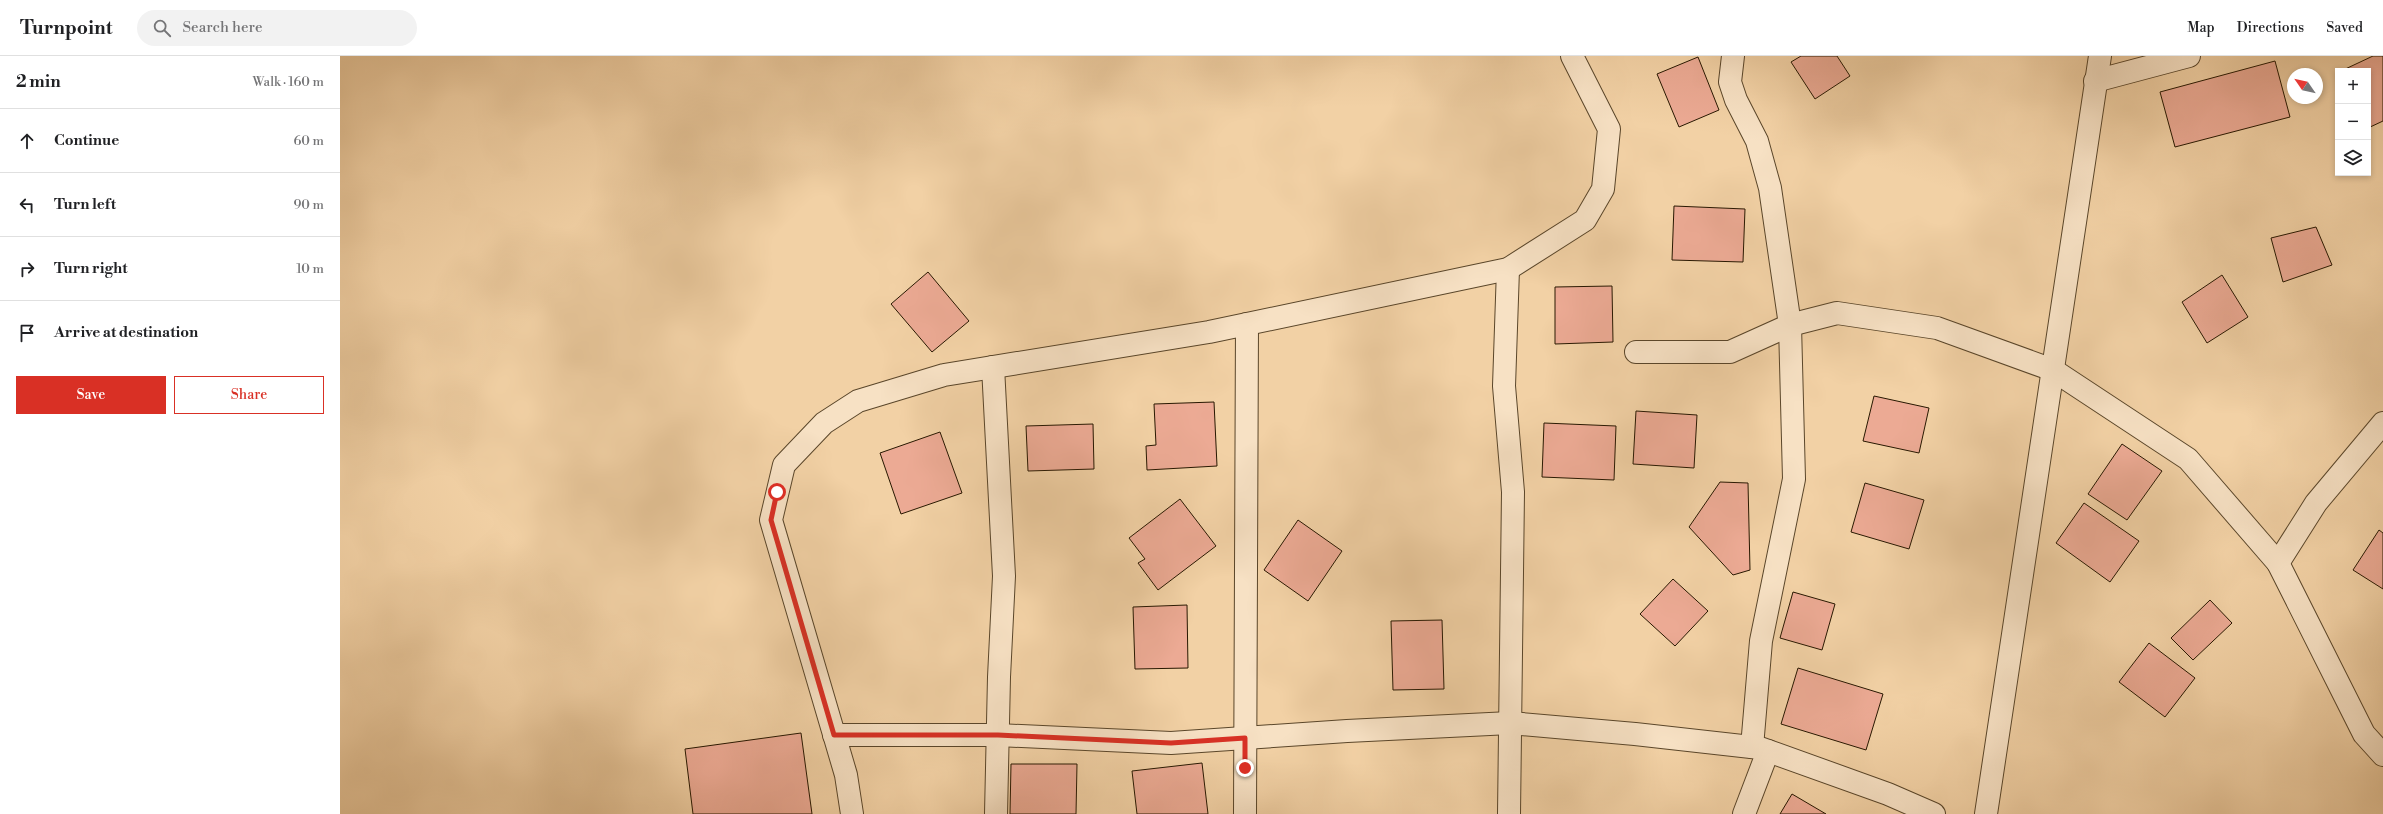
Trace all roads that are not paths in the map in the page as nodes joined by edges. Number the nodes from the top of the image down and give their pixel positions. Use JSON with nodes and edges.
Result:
{"nodes":[{"id":1,"x":1572,"y":56,"type":"edge"},
{"id":2,"x":1733,"y":56,"type":"edge"},
{"id":3,"x":2100,"y":56,"type":"edge"},
{"id":4,"x":2189,"y":56,"type":"edge"},
{"id":5,"x":2095,"y":81,"type":"junction"},
{"id":6,"x":1508,"y":269,"type":"junction"},
{"id":7,"x":1248,"y":324,"type":"junction"},
{"id":8,"x":1790,"y":325,"type":"junction"},
{"id":9,"x":1636,"y":352,"type":"dead end"},
{"id":10,"x":993,"y":367,"type":"junction"},
{"id":11,"x":2053,"y":370,"type":"junction"},
{"id":12,"x":2383,"y":423,"type":"edge"},
{"id":13,"x":2278,"y":563,"type":"junction"},
{"id":14,"x":1510,"y":723,"type":"junction"},
{"id":15,"x":834,"y":735,"type":"junction"},
{"id":16,"x":998,"y":735,"type":"junction"},
{"id":17,"x":1245,"y":738,"type":"junction"},
{"id":18,"x":1760,"y":749,"type":"junction"},
{"id":19,"x":2383,"y":755,"type":"edge"},
{"id":20,"x":852,"y":814,"type":"edge"},
{"id":21,"x":996,"y":814,"type":"edge"},
{"id":22,"x":1245,"y":814,"type":"edge"},
{"id":23,"x":1509,"y":814,"type":"edge"},
{"id":24,"x":1744,"y":814,"type":"edge"},
{"id":25,"x":1934,"y":814,"type":"edge"},
{"id":26,"x":1986,"y":814,"type":"edge"}],
"edges":[{"from":1,"to":6,"type":"street"},
{"from":2,"to":8,"type":"street"},
{"from":3,"to":5,"type":"street"},
{"from":4,"to":5,"type":"street"},
{"from":5,"to":11,"type":"street"},
{"from":6,"to":7,"type":"street"},
{"from":6,"to":14,"type":"street"},
{"from":7,"to":10,"type":"street"},
{"from":7,"to":17,"type":"street"},
{"from":8,"to":9,"type":"street"},
{"from":8,"to":11,"type":"street"},
{"from":8,"to":18,"type":"street"},
{"from":10,"to":15,"type":"street"},
{"from":10,"to":16,"type":"street"},
{"from":11,"to":13,"type":"street"},
{"from":11,"to":26,"type":"street"},
{"from":12,"to":13,"type":"street"},
{"from":13,"to":19,"type":"street"},
{"from":14,"to":17,"type":"street"},
{"from":14,"to":18,"type":"street"},
{"from":14,"to":23,"type":"street"},
{"from":15,"to":16,"type":"street"},
{"from":15,"to":20,"type":"street"},
{"from":16,"to":17,"type":"street"},
{"from":16,"to":21,"type":"street"},
{"from":17,"to":22,"type":"street"},
{"from":18,"to":24,"type":"street"},
{"from":18,"to":25,"type":"street"}]}
